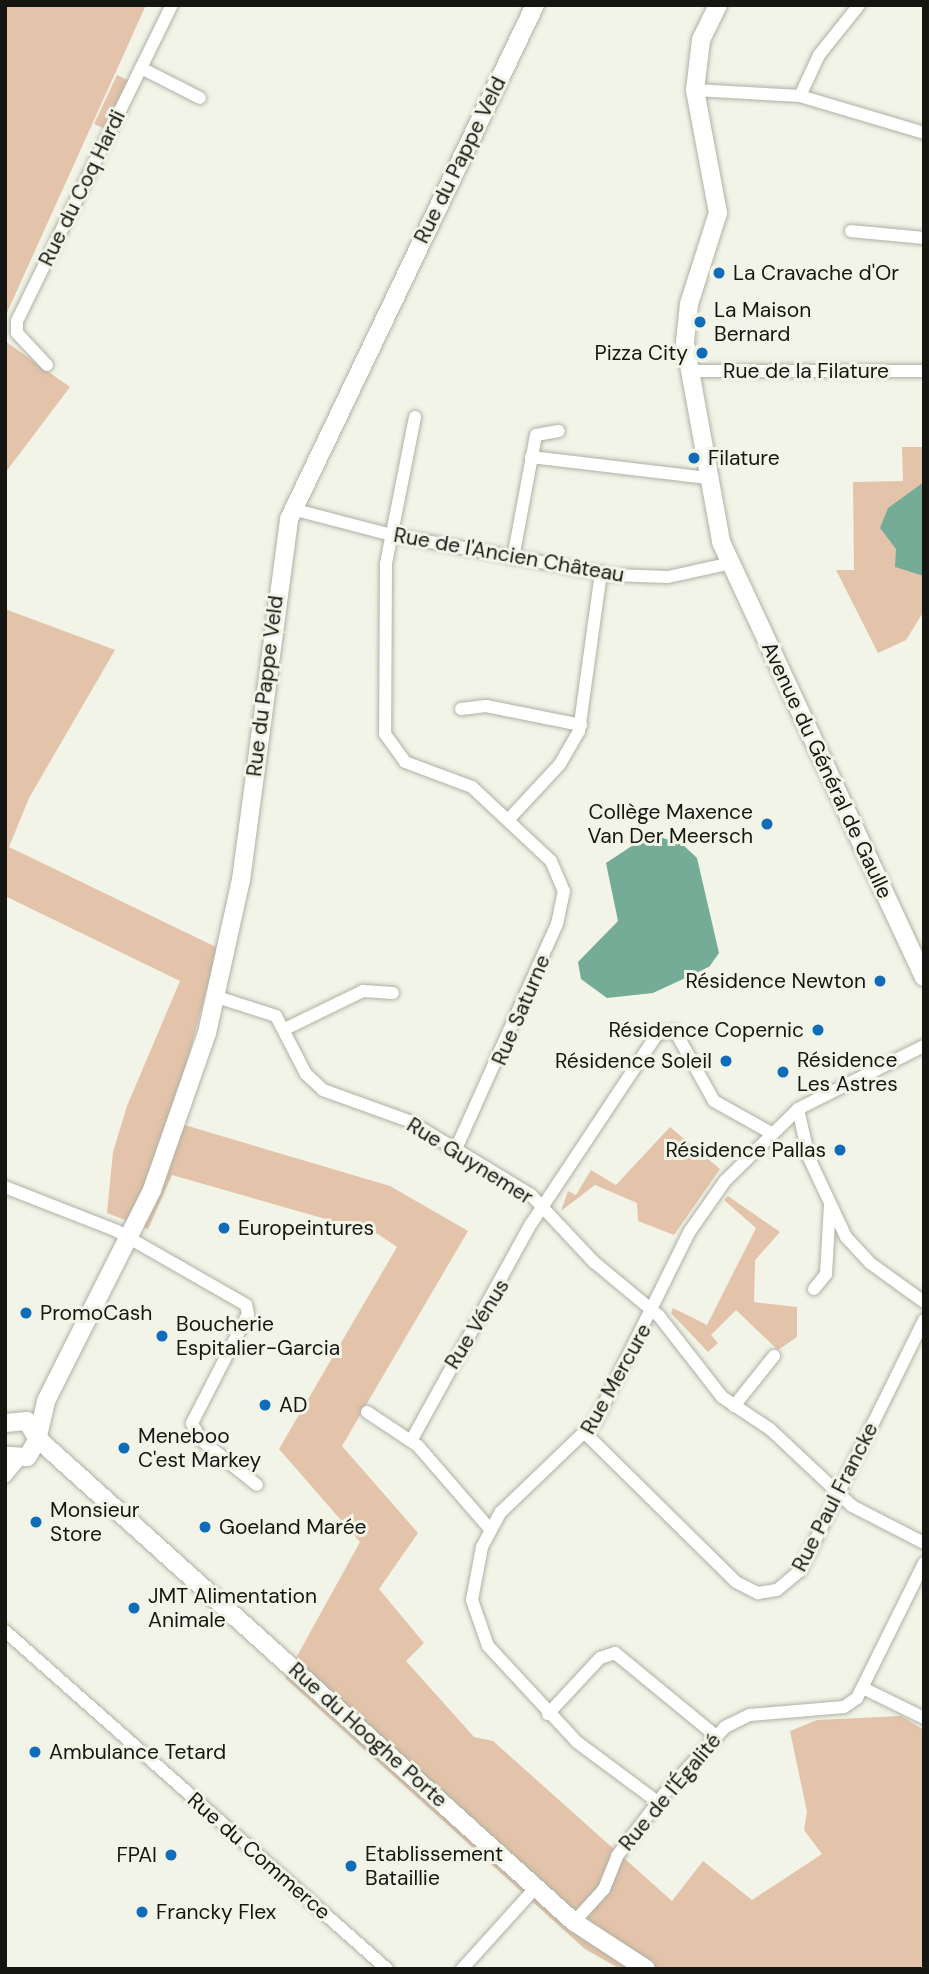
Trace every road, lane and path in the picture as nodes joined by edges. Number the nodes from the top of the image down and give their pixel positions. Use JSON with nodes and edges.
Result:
{"nodes":[{"id":1,"x":172,"y":5,"type":"edge"},
{"id":2,"x":718,"y":5,"type":"edge"},
{"id":3,"x":859,"y":5,"type":"edge"},
{"id":4,"x":535,"y":7,"type":"edge"},
{"id":5,"x":141,"y":68,"type":"junction"},
{"id":6,"x":701,"y":90,"type":"junction"},
{"id":7,"x":800,"y":96,"type":"junction"},
{"id":8,"x":200,"y":98,"type":"dead end"},
{"id":9,"x":924,"y":132,"type":"edge"},
{"id":10,"x":851,"y":230,"type":"dead end"},
{"id":11,"x":924,"y":238,"type":"edge"},
{"id":12,"x":47,"y":365,"type":"dead end"},
{"id":13,"x":688,"y":371,"type":"junction"},
{"id":14,"x":924,"y":371,"type":"edge"},
{"id":15,"x":415,"y":417,"type":"dead end"},
{"id":16,"x":559,"y":431,"type":"dead end"},
{"id":17,"x":531,"y":457,"type":"junction"},
{"id":18,"x":708,"y":478,"type":"junction"},
{"id":19,"x":292,"y":509,"type":"junction"},
{"id":20,"x":392,"y":535,"type":"junction"},
{"id":21,"x":513,"y":558,"type":"junction"},
{"id":22,"x":727,"y":564,"type":"junction"},
{"id":23,"x":601,"y":573,"type":"junction"},
{"id":24,"x":461,"y":709,"type":"dead end"},
{"id":25,"x":581,"y":725,"type":"junction"},
{"id":26,"x":508,"y":820,"type":"junction"},
{"id":27,"x":924,"y":976,"type":"edge"},
{"id":28,"x":393,"y":993,"type":"dead end"},
{"id":29,"x":216,"y":997,"type":"junction"},
{"id":30,"x":285,"y":1029,"type":"junction"},
{"id":31,"x":924,"y":1046,"type":"edge"},
{"id":32,"x":798,"y":1108,"type":"junction"},
{"id":33,"x":771,"y":1133,"type":"junction"},
{"id":34,"x":456,"y":1149,"type":"junction"},
{"id":35,"x":5,"y":1187,"type":"edge"},
{"id":36,"x":830,"y":1205,"type":"junction"},
{"id":37,"x":544,"y":1208,"type":"junction"},
{"id":38,"x":131,"y":1239,"type":"junction"},
{"id":39,"x":814,"y":1289,"type":"dead end"},
{"id":40,"x":924,"y":1302,"type":"edge"},
{"id":41,"x":654,"y":1311,"type":"junction"},
{"id":42,"x":924,"y":1320,"type":"edge"},
{"id":43,"x":774,"y":1356,"type":"dead end"},
{"id":44,"x":55,"y":1381,"type":"junction"},
{"id":45,"x":734,"y":1406,"type":"junction"},
{"id":46,"x":367,"y":1412,"type":"dead end"},
{"id":47,"x":10,"y":1420,"type":"edge"},
{"id":48,"x":587,"y":1435,"type":"junction"},
{"id":49,"x":38,"y":1438,"type":"junction"},
{"id":50,"x":411,"y":1441,"type":"junction"},
{"id":51,"x":16,"y":1458,"type":"edge"},
{"id":52,"x":5,"y":1477,"type":"edge"},
{"id":53,"x":257,"y":1485,"type":"dead end"},
{"id":54,"x":97,"y":1492,"type":"junction"},
{"id":55,"x":838,"y":1494,"type":"junction"},
{"id":56,"x":490,"y":1529,"type":"junction"},
{"id":57,"x":924,"y":1544,"type":"edge"},
{"id":58,"x":924,"y":1563,"type":"edge"},
{"id":59,"x":5,"y":1631,"type":"edge"},
{"id":60,"x":863,"y":1688,"type":"junction"},
{"id":61,"x":548,"y":1714,"type":"junction"},
{"id":62,"x":924,"y":1718,"type":"edge"},
{"id":63,"x":716,"y":1736,"type":"junction"},
{"id":64,"x":659,"y":1804,"type":"junction"},
{"id":65,"x":536,"y":1887,"type":"junction"},
{"id":66,"x":574,"y":1922,"type":"junction"},
{"id":67,"x":387,"y":1969,"type":"edge"},
{"id":68,"x":463,"y":1969,"type":"edge"},
{"id":69,"x":646,"y":1969,"type":"edge"}],
"edges":[{"from":1,"to":5,"type":"street","name":"Rue du Coq Hardi"},
{"from":2,"to":6,"type":"street","name":"Avenue du Général de Gaulle"},
{"from":3,"to":7,"type":"street"},
{"from":4,"to":19,"type":"street","name":"Rue du Pappe Veld"},
{"from":5,"to":8,"type":"street"},
{"from":5,"to":12,"type":"street","name":"Rue du Coq Hardi"},
{"from":6,"to":7,"type":"street"},
{"from":6,"to":13,"type":"street","name":"Avenue du Général de Gaulle"},
{"from":7,"to":9,"type":"street"},
{"from":10,"to":11,"type":"street"},
{"from":13,"to":14,"type":"street","name":"Rue de la Filature"},
{"from":13,"to":18,"type":"street","name":"Avenue du Général de Gaulle"},
{"from":15,"to":20,"type":"street"},
{"from":16,"to":17,"type":"street"},
{"from":17,"to":18,"type":"street"},
{"from":17,"to":21,"type":"street"},
{"from":18,"to":22,"type":"street","name":"Avenue du Général de Gaulle"},
{"from":19,"to":20,"type":"street","name":"Rue de l'Ancien Château"},
{"from":19,"to":29,"type":"street","name":"Rue du Pappe Veld"},
{"from":20,"to":21,"type":"street","name":"Rue de l'Ancien Château"},
{"from":20,"to":26,"type":"street"},
{"from":21,"to":23,"type":"street","name":"Rue de l'Ancien Château"},
{"from":22,"to":23,"type":"street","name":"Rue de l'Ancien Château"},
{"from":22,"to":27,"type":"street","name":"Avenue du Général de Gaulle"},
{"from":23,"to":25,"type":"street"},
{"from":24,"to":25,"type":"street"},
{"from":25,"to":26,"type":"street"},
{"from":26,"to":34,"type":"street","name":"Rue Saturne"},
{"from":28,"to":30,"type":"street"},
{"from":29,"to":30,"type":"street","name":"Rue Guynemer"},
{"from":29,"to":38,"type":"street","name":"Rue du Pappe Veld"},
{"from":30,"to":34,"type":"street","name":"Rue Guynemer"},
{"from":31,"to":32,"type":"street","name":"Rue Mercure"},
{"from":32,"to":33,"type":"street","name":"Rue Mercure"},
{"from":32,"to":36,"type":"street"},
{"from":33,"to":37,"type":"street","name":"Rue Vénus"},
{"from":33,"to":41,"type":"street","name":"Rue Mercure"},
{"from":34,"to":37,"type":"street","name":"Rue Guynemer"},
{"from":35,"to":38,"type":"street"},
{"from":36,"to":39,"type":"street"},
{"from":36,"to":40,"type":"street"},
{"from":37,"to":41,"type":"street","name":"Rue Guynemer"},
{"from":37,"to":50,"type":"street","name":"Rue Vénus"},
{"from":38,"to":44,"type":"street","name":"Rue du Pappe Veld"},
{"from":38,"to":53,"type":"street"},
{"from":41,"to":45,"type":"street","name":"Rue Guynemer"},
{"from":41,"to":48,"type":"street","name":"Rue Mercure"},
{"from":42,"to":55,"type":"street","name":"Rue Paul Francke"},
{"from":43,"to":45,"type":"street"},
{"from":44,"to":47,"type":"street","name":"Rue du Pappe Veld"},
{"from":44,"to":49,"type":"street","name":"Rue du Pappe Veld"},
{"from":45,"to":55,"type":"street","name":"Rue Guynemer"},
{"from":46,"to":50,"type":"street"},
{"from":47,"to":49,"type":"street","name":"Rue du Hooghe Porte"},
{"from":48,"to":55,"type":"street","name":"Rue Paul Francke"},
{"from":48,"to":56,"type":"street","name":"Rue Mercure"},
{"from":49,"to":51,"type":"street"},
{"from":49,"to":54,"type":"street","name":"Rue du Hooghe Porte"},
{"from":50,"to":56,"type":"street"},
{"from":51,"to":52,"type":"street"},
{"from":51,"to":54,"type":"street","name":"Rue du Hooghe Porte"},
{"from":54,"to":65,"type":"street","name":"Rue du Hooghe Porte"},
{"from":55,"to":57,"type":"street","name":"Rue Guynemer"},
{"from":56,"to":61,"type":"street","name":"Rue Mercure"},
{"from":58,"to":60,"type":"street","name":"Rue de l'Égalité"},
{"from":59,"to":67,"type":"street","name":"Rue du Commerce"},
{"from":60,"to":62,"type":"street"},
{"from":60,"to":63,"type":"street","name":"Rue de l'Égalité"},
{"from":61,"to":63,"type":"street"},
{"from":61,"to":64,"type":"street","name":"Rue Mercure"},
{"from":63,"to":64,"type":"street","name":"Rue de l'Égalité"},
{"from":64,"to":66,"type":"street","name":"Rue de l'Égalité"},
{"from":65,"to":66,"type":"street","name":"Rue du Hooghe Porte"},
{"from":65,"to":68,"type":"street"},
{"from":66,"to":69,"type":"street","name":"Rue du Hooghe Porte"}]}
